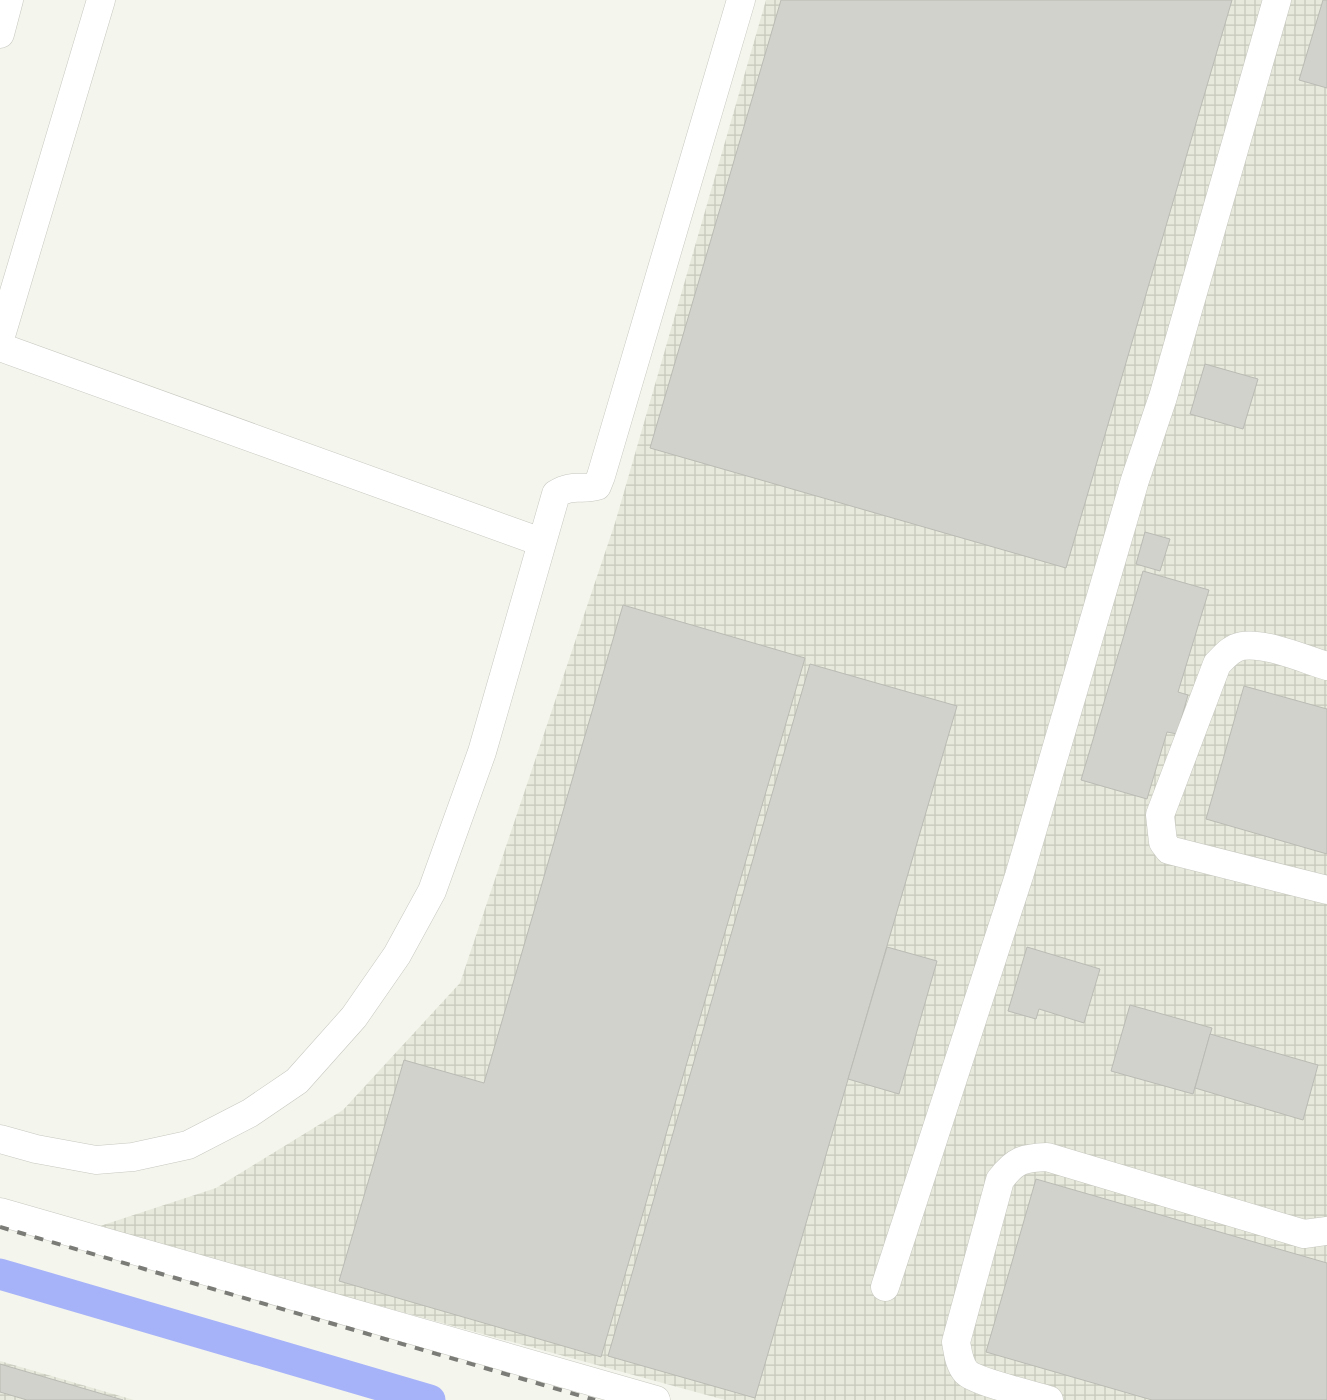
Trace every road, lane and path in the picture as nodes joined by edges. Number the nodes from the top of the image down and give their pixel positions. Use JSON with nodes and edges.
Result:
{"nodes":[{"id":1,"x":9,"y":0,"type":"edge"},
{"id":2,"x":101,"y":0,"type":"edge"},
{"id":3,"x":741,"y":0,"type":"edge"},
{"id":4,"x":1277,"y":0,"type":"edge"},
{"id":5,"x":0,"y":34,"type":"edge"},
{"id":6,"x":0,"y":339,"type":"edge"},
{"id":7,"x":0,"y":347,"type":"edge"},
{"id":8,"x":541,"y":542,"type":"junction"},
{"id":9,"x":1327,"y":666,"type":"edge"},
{"id":10,"x":1327,"y":890,"type":"edge"},
{"id":11,"x":0,"y":1139,"type":"edge"},
{"id":12,"x":0,"y":1212,"type":"edge"},
{"id":13,"x":1327,"y":1231,"type":"edge"},
{"id":14,"x":885,"y":1287,"type":"dead end"},
{"id":15,"x":656,"y":1400,"type":"edge"},
{"id":16,"x":1049,"y":1400,"type":"edge"}],
"edges":[{"from":1,"to":5,"type":"street"},
{"from":2,"to":6,"type":"street"},
{"from":3,"to":8,"type":"street"},
{"from":4,"to":14,"type":"street"},
{"from":7,"to":8,"type":"street"},
{"from":8,"to":11,"type":"street"},
{"from":9,"to":10,"type":"street"},
{"from":12,"to":15,"type":"street"},
{"from":13,"to":16,"type":"street"}]}
